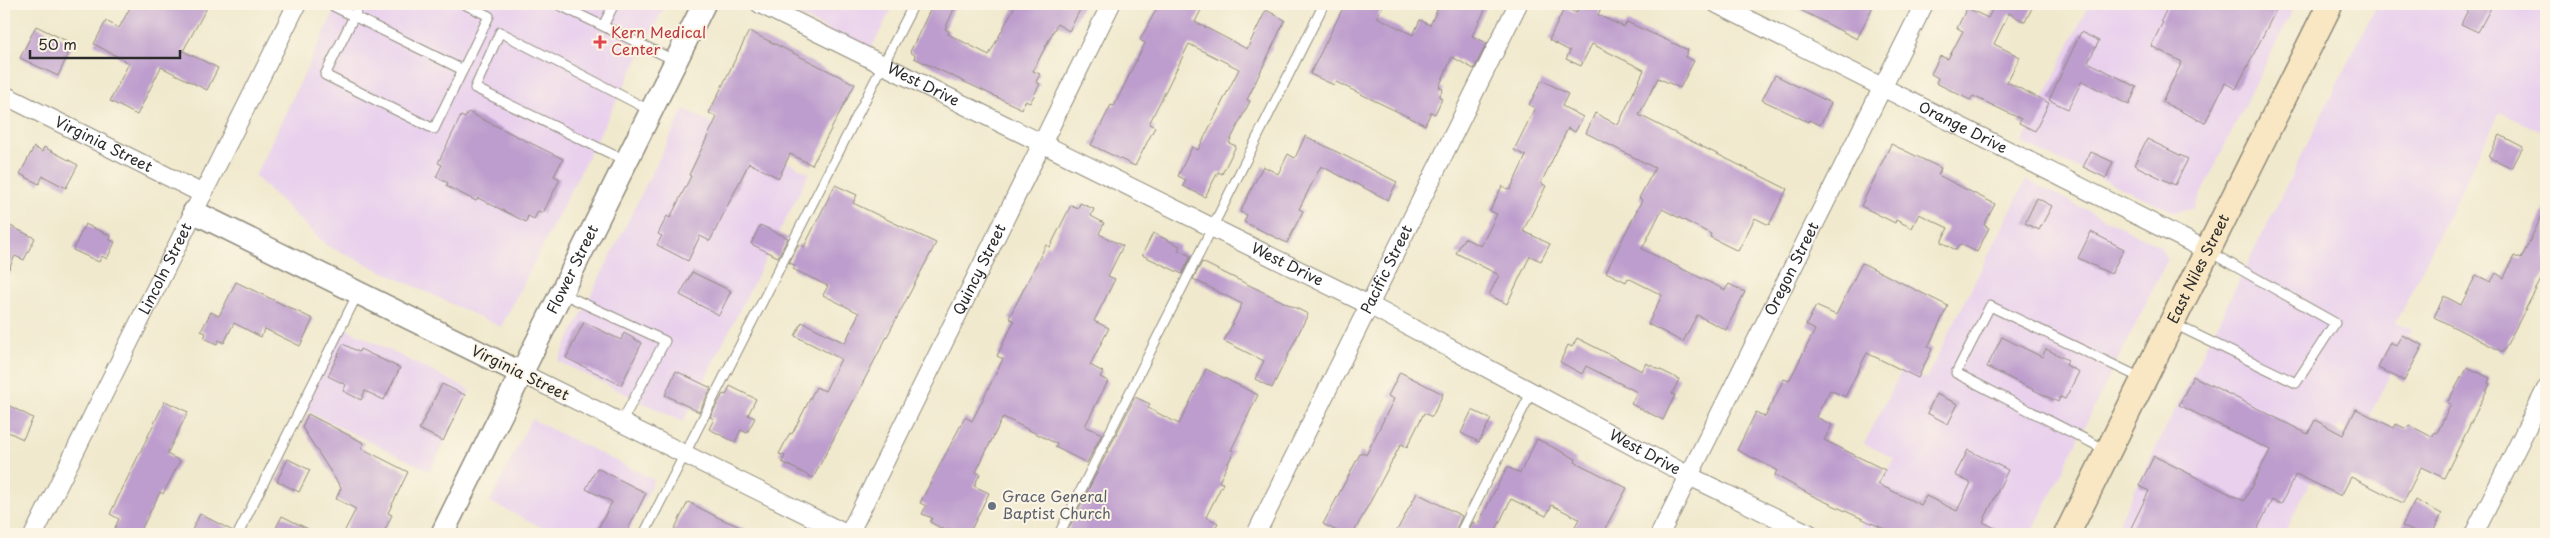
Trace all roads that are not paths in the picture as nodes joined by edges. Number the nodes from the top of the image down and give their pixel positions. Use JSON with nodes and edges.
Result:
{"nodes":[{"id":1,"x":297,"y":4,"type":"edge"},
{"id":2,"x":329,"y":4,"type":"edge"},
{"id":3,"x":360,"y":4,"type":"edge"},
{"id":4,"x":464,"y":4,"type":"edge"},
{"id":5,"x":557,"y":4,"type":"edge"},
{"id":6,"x":614,"y":4,"type":"edge"},
{"id":7,"x":704,"y":4,"type":"edge"},
{"id":8,"x":760,"y":4,"type":"edge"},
{"id":9,"x":914,"y":4,"type":"edge"},
{"id":10,"x":1111,"y":4,"type":"edge"},
{"id":11,"x":1324,"y":4,"type":"edge"},
{"id":12,"x":1518,"y":4,"type":"edge"},
{"id":13,"x":1717,"y":4,"type":"edge"},
{"id":14,"x":1924,"y":4,"type":"edge"},
{"id":15,"x":2330,"y":4,"type":"edge"},
{"id":16,"x":354,"y":16,"type":"junction"},
{"id":17,"x":603,"y":26,"type":"junction"},
{"id":18,"x":676,"y":61,"type":"junction"},
{"id":19,"x":884,"y":65,"type":"junction"},
{"id":20,"x":463,"y":70,"type":"junction"},
{"id":21,"x":1883,"y":86,"type":"junction"},
{"id":22,"x":4,"y":95,"type":"edge"},
{"id":23,"x":651,"y":111,"type":"junction"},
{"id":24,"x":1042,"y":143,"type":"junction"},
{"id":25,"x":626,"y":161,"type":"junction"},
{"id":26,"x":198,"y":203,"type":"junction"},
{"id":27,"x":1212,"y":227,"type":"junction"},
{"id":28,"x":2208,"y":251,"type":"junction"},
{"id":29,"x":561,"y":292,"type":"junction"},
{"id":30,"x":358,"y":293,"type":"junction"},
{"id":31,"x":1369,"y":305,"type":"junction"},
{"id":32,"x":2172,"y":323,"type":"junction"},
{"id":33,"x":521,"y":374,"type":"junction"},
{"id":34,"x":2144,"y":380,"type":"junction"},
{"id":35,"x":2546,"y":389,"type":"edge"},
{"id":36,"x":1532,"y":391,"type":"junction"},
{"id":37,"x":622,"y":423,"type":"junction"},
{"id":38,"x":2109,"y":451,"type":"junction"},
{"id":39,"x":683,"y":454,"type":"junction"},
{"id":40,"x":1689,"y":476,"type":"junction"},
{"id":41,"x":34,"y":534,"type":"edge"},
{"id":42,"x":238,"y":534,"type":"edge"},
{"id":43,"x":442,"y":534,"type":"edge"},
{"id":44,"x":644,"y":534,"type":"edge"},
{"id":45,"x":848,"y":534,"type":"edge"},
{"id":46,"x":1059,"y":534,"type":"edge"},
{"id":47,"x":1256,"y":534,"type":"edge"},
{"id":48,"x":1460,"y":534,"type":"edge"},
{"id":49,"x":1660,"y":534,"type":"edge"},
{"id":50,"x":1810,"y":534,"type":"edge"},
{"id":51,"x":2067,"y":534,"type":"edge"},
{"id":52,"x":2474,"y":534,"type":"edge"}],
"edges":[{"from":1,"to":26,"type":"street","name":"Lincoln Street"},
{"from":2,"to":16,"type":"lane"},
{"from":3,"to":16,"type":"lane"},
{"from":4,"to":20,"type":"lane"},
{"from":5,"to":17,"type":"lane"},
{"from":6,"to":17,"type":"lane"},
{"from":7,"to":18,"type":"street","name":"Flower Street"},
{"from":8,"to":19,"type":"street","name":"West Drive"},
{"from":9,"to":19,"type":"lane"},
{"from":10,"to":24,"type":"street","name":"Quincy Street"},
{"from":11,"to":27,"type":"lane"},
{"from":12,"to":31,"type":"street","name":"Pacific Street"},
{"from":13,"to":21,"type":"street","name":"Orange Drive"},
{"from":14,"to":21,"type":"street","name":"Oregon Street"},
{"from":15,"to":28,"type":"main road","name":"East Niles Street"},
{"from":16,"to":20,"type":"lane"},
{"from":16,"to":20,"type":"lane"},
{"from":17,"to":18,"type":"lane"},
{"from":18,"to":23,"type":"street","name":"Flower Street"},
{"from":19,"to":24,"type":"street","name":"West Drive"},
{"from":19,"to":39,"type":"lane"},
{"from":21,"to":28,"type":"street","name":"Orange Drive"},
{"from":21,"to":40,"type":"street","name":"Oregon Street"},
{"from":22,"to":26,"type":"street","name":"Virginia Street"},
{"from":23,"to":25,"type":"street","name":"Flower Street"},
{"from":23,"to":25,"type":"lane"},
{"from":24,"to":27,"type":"street","name":"West Drive"},
{"from":24,"to":45,"type":"street","name":"Quincy Street"},
{"from":25,"to":29,"type":"street","name":"Flower Street"},
{"from":26,"to":30,"type":"street","name":"Virginia Street"},
{"from":26,"to":41,"type":"street","name":"Lincoln Street"},
{"from":27,"to":31,"type":"street","name":"West Drive"},
{"from":27,"to":46,"type":"lane"},
{"from":28,"to":32,"type":"main road","name":"East Niles Street"},
{"from":28,"to":32,"type":"lane"},
{"from":29,"to":33,"type":"street","name":"Flower Street"},
{"from":29,"to":37,"type":"lane"},
{"from":30,"to":33,"type":"street","name":"Virginia Street"},
{"from":30,"to":42,"type":"lane"},
{"from":31,"to":36,"type":"street","name":"West Drive"},
{"from":31,"to":47,"type":"street","name":"Pacific Street"},
{"from":32,"to":34,"type":"main road","name":"East Niles Street"},
{"from":33,"to":37,"type":"street","name":"Virginia Street"},
{"from":33,"to":43,"type":"street","name":"Flower Street"},
{"from":34,"to":38,"type":"main road","name":"East Niles Street"},
{"from":34,"to":38,"type":"lane"},
{"from":35,"to":52,"type":"street"},
{"from":36,"to":40,"type":"street","name":"West Drive"},
{"from":36,"to":48,"type":"lane"},
{"from":37,"to":39,"type":"street","name":"Virginia Street"},
{"from":38,"to":51,"type":"main road","name":"East Niles Street"},
{"from":39,"to":44,"type":"lane"},
{"from":39,"to":45,"type":"street","name":"Virginia Street"},
{"from":40,"to":49,"type":"street","name":"Oregon Street"},
{"from":40,"to":50,"type":"street","name":"West Drive"}]}
